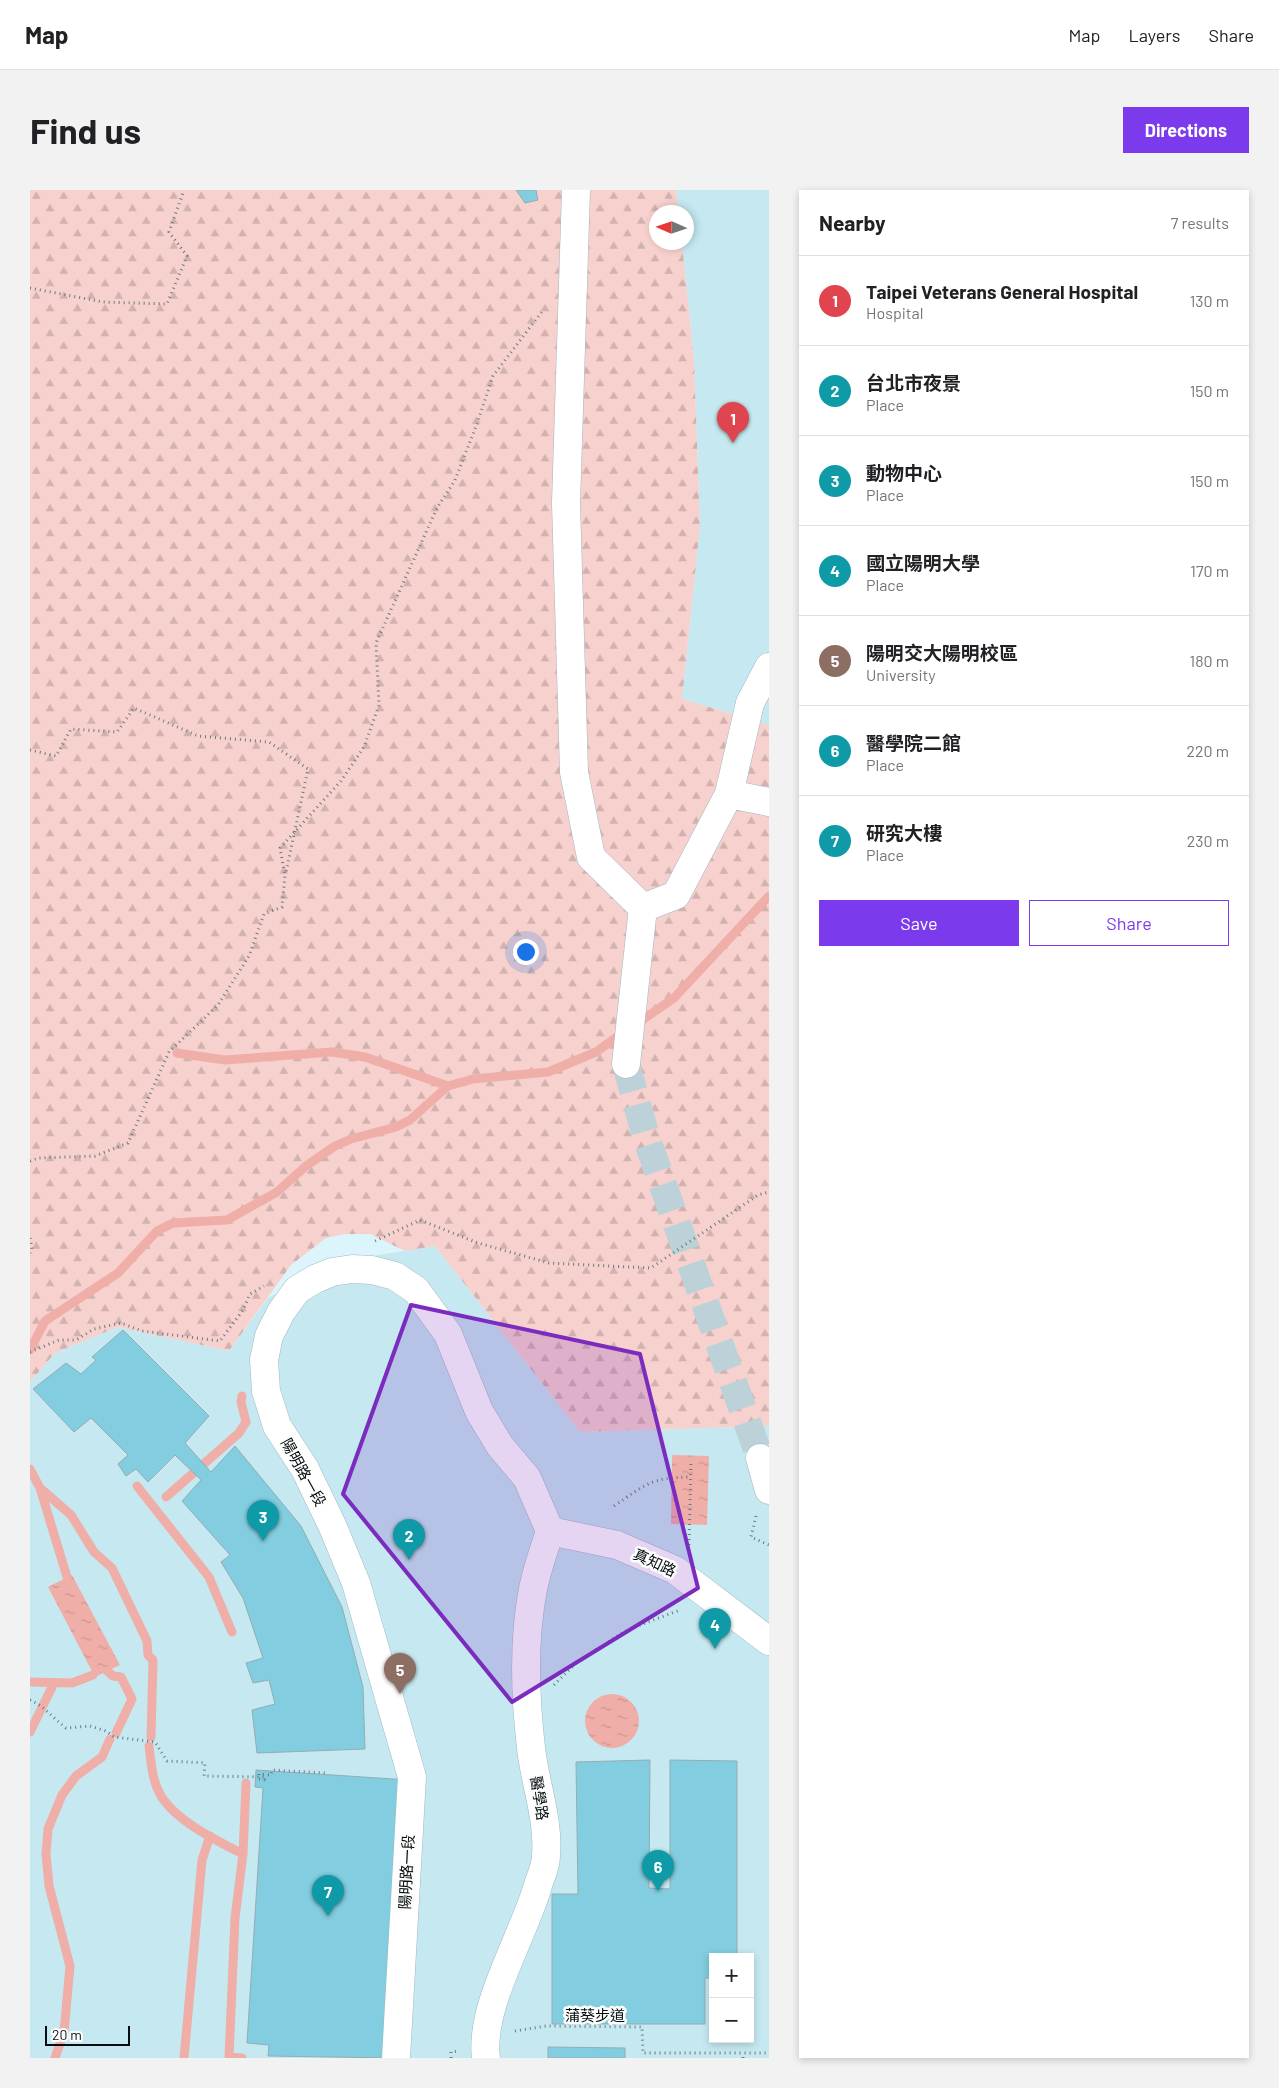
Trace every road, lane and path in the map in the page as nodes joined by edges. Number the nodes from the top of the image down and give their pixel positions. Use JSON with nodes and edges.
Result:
{"nodes":[{"id":1,"x":184,"y":190,"type":"edge"},
{"id":2,"x":576,"y":190,"type":"edge"},
{"id":3,"x":30,"y":288,"type":"edge"},
{"id":4,"x":545,"y":307,"type":"dead end"},
{"id":5,"x":769,"y":667,"type":"edge"},
{"id":6,"x":30,"y":750,"type":"edge"},
{"id":7,"x":729,"y":794,"type":"junction"},
{"id":8,"x":767,"y":801,"type":"edge"},
{"id":9,"x":294,"y":832,"type":"junction"},
{"id":10,"x":285,"y":875,"type":"junction"},
{"id":11,"x":643,"y":908,"type":"junction"},
{"id":12,"x":626,"y":1064,"type":"tunnel mouth"},
{"id":13,"x":30,"y":1161,"type":"edge"},
{"id":14,"x":769,"y":1192,"type":"edge"},
{"id":15,"x":30,"y":1238,"type":"edge"},
{"id":16,"x":369,"y":1244,"type":"dead end"},
{"id":17,"x":30,"y":1254,"type":"edge"},
{"id":18,"x":266,"y":1285,"type":"dead end"},
{"id":19,"x":30,"y":1352,"type":"edge"},
{"id":20,"x":760,"y":1458,"type":"tunnel mouth"},
{"id":21,"x":691,"y":1462,"type":"dead end"},
{"id":22,"x":691,"y":1477,"type":"junction"},
{"id":23,"x":769,"y":1490,"type":"edge"},
{"id":24,"x":614,"y":1506,"type":"dead end"},
{"id":25,"x":550,"y":1531,"type":"junction"},
{"id":26,"x":751,"y":1537,"type":"dead end"},
{"id":27,"x":689,"y":1545,"type":"dead end"},
{"id":28,"x":769,"y":1545,"type":"edge"},
{"id":29,"x":717,"y":1601,"type":"junction"},
{"id":30,"x":769,"y":1641,"type":"edge"},
{"id":31,"x":552,"y":1688,"type":"dead end"},
{"id":32,"x":30,"y":1700,"type":"edge"},
{"id":33,"x":327,"y":1773,"type":"dead end"},
{"id":34,"x":512,"y":2031,"type":"dead end"},
{"id":35,"x":743,"y":2052,"type":"junction"},
{"id":36,"x":769,"y":2053,"type":"edge"},
{"id":37,"x":396,"y":2058,"type":"edge"},
{"id":38,"x":486,"y":2058,"type":"edge"},
{"id":39,"x":743,"y":2058,"type":"edge"}],
"edges":[{"from":1,"to":3,"type":"path"},
{"from":2,"to":11,"type":"lane"},
{"from":4,"to":9,"type":"path"},
{"from":5,"to":7,"type":"lane"},
{"from":6,"to":9,"type":"path"},
{"from":7,"to":8,"type":"lane"},
{"from":7,"to":11,"type":"lane"},
{"from":9,"to":10,"type":"path"},
{"from":9,"to":10,"type":"path"},
{"from":10,"to":13,"type":"path"},
{"from":11,"to":12,"type":"lane"},
{"from":14,"to":16,"type":"path"},
{"from":15,"to":17,"type":"path"},
{"from":18,"to":19,"type":"path"},
{"from":20,"to":23,"type":"lane"},
{"from":21,"to":22,"type":"path"},
{"from":22,"to":24,"type":"path"},
{"from":22,"to":27,"type":"path"},
{"from":25,"to":29,"type":"lane","name":"真知路"},
{"from":25,"to":37,"type":"lane","name":"陽明路一段"},
{"from":25,"to":38,"type":"lane","name":"醫學路"},
{"from":26,"to":28,"type":"path"},
{"from":29,"to":30,"type":"lane","name":"真知路"},
{"from":29,"to":31,"type":"path"},
{"from":32,"to":33,"type":"path"},
{"from":34,"to":35,"type":"path","name":"蒲葵步道"},
{"from":35,"to":36,"type":"path","name":"蒲葵步道"},
{"from":35,"to":39,"type":"path"}]}
